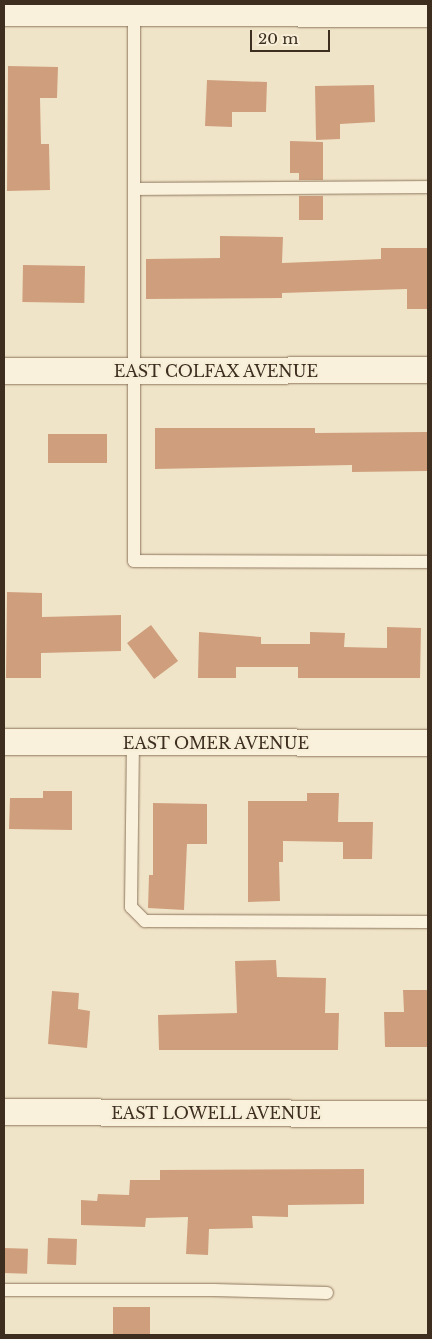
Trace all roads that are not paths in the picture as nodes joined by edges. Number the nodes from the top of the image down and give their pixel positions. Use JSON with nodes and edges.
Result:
{"nodes":[{"id":1,"x":134,"y":9,"type":"edge"},
{"id":2,"x":4,"y":13,"type":"edge"},
{"id":3,"x":428,"y":14,"type":"edge"},
{"id":4,"x":428,"y":187,"type":"edge"},
{"id":5,"x":135,"y":189,"type":"junction"},
{"id":6,"x":428,"y":370,"type":"edge"},
{"id":7,"x":4,"y":371,"type":"edge"},
{"id":8,"x":136,"y":371,"type":"junction"},
{"id":9,"x":428,"y":562,"type":"edge"},
{"id":10,"x":4,"y":742,"type":"edge"},
{"id":11,"x":133,"y":742,"type":"junction"},
{"id":12,"x":428,"y":744,"type":"edge"},
{"id":13,"x":428,"y":922,"type":"edge"},
{"id":14,"x":4,"y":1112,"type":"edge"},
{"id":15,"x":428,"y":1114,"type":"edge"},
{"id":16,"x":4,"y":1290,"type":"edge"},
{"id":17,"x":327,"y":1293,"type":"dead end"}],
"edges":[{"from":1,"to":2,"type":"street"},
{"from":1,"to":3,"type":"street"},
{"from":1,"to":5,"type":"lane"},
{"from":4,"to":5,"type":"lane"},
{"from":5,"to":8,"type":"lane"},
{"from":6,"to":8,"type":"street","name":"EAST COLFAX AVENUE"},
{"from":7,"to":8,"type":"street","name":"EAST COLFAX AVENUE"},
{"from":8,"to":9,"type":"lane"},
{"from":10,"to":11,"type":"street","name":"EAST OMER AVENUE"},
{"from":11,"to":12,"type":"street","name":"EAST OMER AVENUE"},
{"from":11,"to":13,"type":"lane"},
{"from":14,"to":15,"type":"street","name":"EAST LOWELL AVENUE"},
{"from":16,"to":17,"type":"lane"}]}
